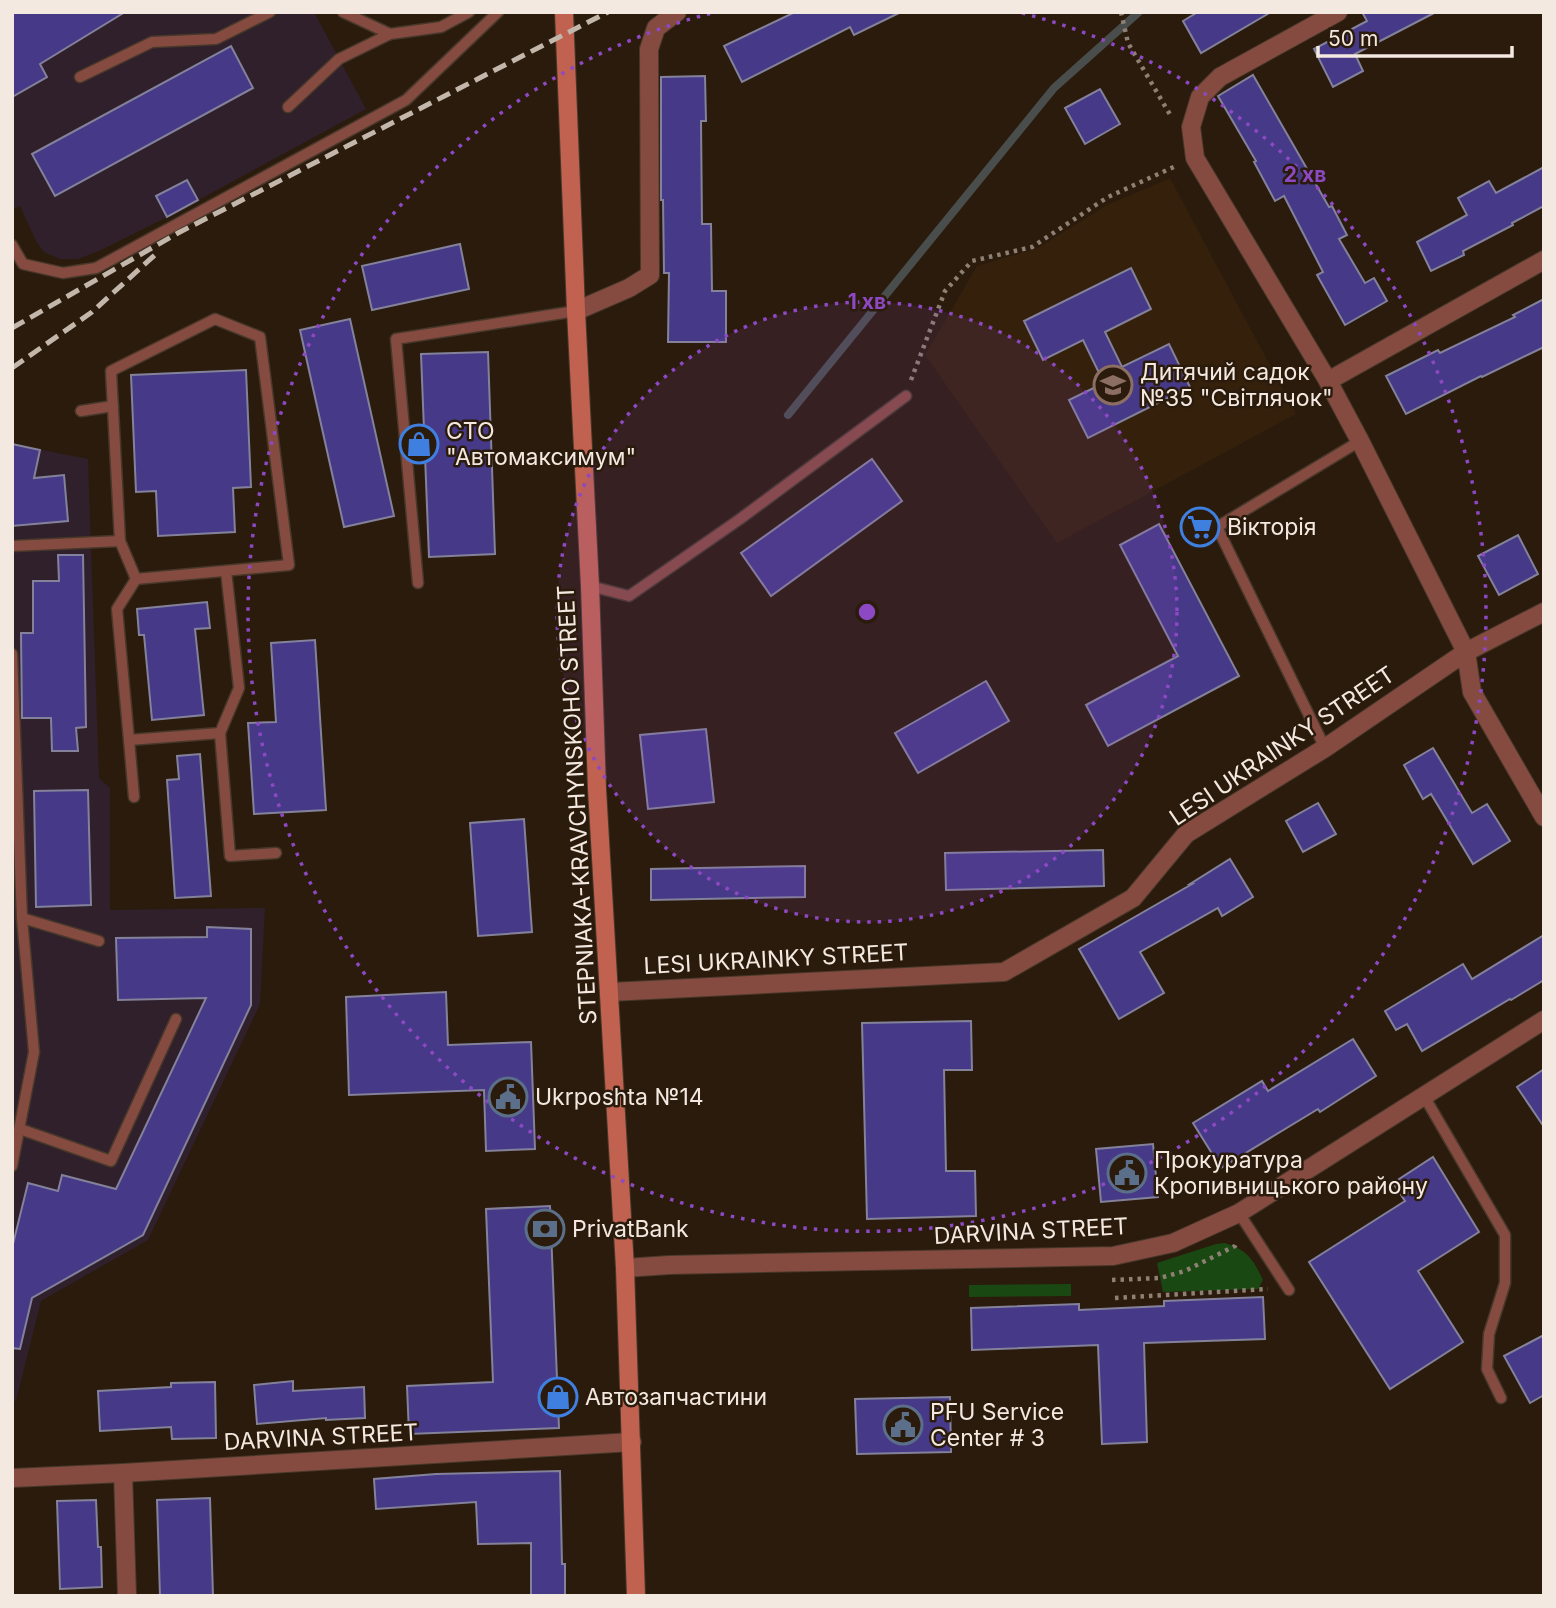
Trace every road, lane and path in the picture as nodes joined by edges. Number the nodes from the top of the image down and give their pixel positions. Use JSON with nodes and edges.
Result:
{"nodes":[{"id":1,"x":270,"y":12,"type":"edge"},
{"id":2,"x":343,"y":12,"type":"edge"},
{"id":3,"x":468,"y":12,"type":"edge"},
{"id":4,"x":498,"y":12,"type":"edge"},
{"id":5,"x":564,"y":12,"type":"edge"},
{"id":6,"x":677,"y":12,"type":"edge"},
{"id":7,"x":1338,"y":12,"type":"edge"},
{"id":8,"x":1122,"y":15,"type":"edge"},
{"id":9,"x":390,"y":34,"type":"junction"},
{"id":10,"x":80,"y":77,"type":"dead end"},
{"id":11,"x":288,"y":107,"type":"dead end"},
{"id":12,"x":1175,"y":123,"type":"dead end"},
{"id":13,"x":1195,"y":158,"type":"junction"},
{"id":14,"x":12,"y":245,"type":"edge"},
{"id":15,"x":1544,"y":260,"type":"edge"},
{"id":16,"x":18,"y":265,"type":"edge"},
{"id":17,"x":576,"y":311,"type":"junction"},
{"id":18,"x":1328,"y":381,"type":"junction"},
{"id":19,"x":906,"y":396,"type":"joint"},
{"id":20,"x":113,"y":406,"type":"junction"},
{"id":21,"x":81,"y":411,"type":"dead end"},
{"id":22,"x":1360,"y":441,"type":"junction"},
{"id":23,"x":120,"y":541,"type":"junction"},
{"id":24,"x":12,"y":546,"type":"edge"},
{"id":25,"x":226,"y":570,"type":"junction"},
{"id":26,"x":136,"y":579,"type":"junction"},
{"id":27,"x":418,"y":583,"type":"dead end"},
{"id":28,"x":590,"y":586,"type":"junction"},
{"id":29,"x":1544,"y":612,"type":"edge"},
{"id":30,"x":1466,"y":652,"type":"junction"},
{"id":31,"x":12,"y":654,"type":"edge"},
{"id":32,"x":220,"y":733,"type":"junction"},
{"id":33,"x":129,"y":740,"type":"junction"},
{"id":34,"x":1325,"y":748,"type":"junction"},
{"id":35,"x":134,"y":797,"type":"dead end"},
{"id":36,"x":1544,"y":817,"type":"edge"},
{"id":37,"x":276,"y":853,"type":"dead end"},
{"id":38,"x":22,"y":918,"type":"junction"},
{"id":39,"x":99,"y":941,"type":"dead end"},
{"id":40,"x":610,"y":992,"type":"junction"},
{"id":41,"x":176,"y":1019,"type":"dead end"},
{"id":42,"x":1544,"y":1020,"type":"edge"},
{"id":43,"x":1424,"y":1096,"type":"junction"},
{"id":44,"x":20,"y":1129,"type":"junction"},
{"id":45,"x":12,"y":1166,"type":"edge"},
{"id":46,"x":1243,"y":1219,"type":"junction"},
{"id":47,"x":625,"y":1268,"type":"junction"},
{"id":48,"x":1112,"y":1280,"type":"dead end"},
{"id":49,"x":1288,"y":1288,"type":"joint"},
{"id":50,"x":1115,"y":1298,"type":"dead end"},
{"id":51,"x":1501,"y":1398,"type":"dead end"},
{"id":52,"x":632,"y":1441,"type":"junction"},
{"id":53,"x":123,"y":1473,"type":"junction"},
{"id":54,"x":12,"y":1478,"type":"edge"},
{"id":55,"x":127,"y":1596,"type":"edge"},
{"id":56,"x":636,"y":1596,"type":"edge"}],
"edges":[{"from":1,"to":10,"type":"lane"},
{"from":2,"to":9,"type":"lane"},
{"from":3,"to":9,"type":"lane"},
{"from":4,"to":16,"type":"lane"},
{"from":5,"to":17,"type":"main road","name":"STEPNIAKA-KRAVCHYNSKOHO STREET"},
{"from":6,"to":17,"type":"street"},
{"from":7,"to":13,"type":"street"},
{"from":8,"to":12,"type":"path"},
{"from":9,"to":11,"type":"lane"},
{"from":13,"to":18,"type":"street"},
{"from":13,"to":19,"type":"path"},
{"from":14,"to":16,"type":"lane"},
{"from":15,"to":18,"type":"street"},
{"from":17,"to":27,"type":"lane"},
{"from":17,"to":28,"type":"main road","name":"STEPNIAKA-KRAVCHYNSKOHO STREET"},
{"from":18,"to":22,"type":"street"},
{"from":19,"to":28,"type":"lane"},
{"from":20,"to":21,"type":"lane"},
{"from":20,"to":23,"type":"lane"},
{"from":20,"to":25,"type":"lane"},
{"from":22,"to":30,"type":"street"},
{"from":22,"to":34,"type":"lane"},
{"from":23,"to":24,"type":"lane"},
{"from":23,"to":26,"type":"lane"},
{"from":25,"to":26,"type":"lane"},
{"from":25,"to":32,"type":"lane"},
{"from":26,"to":33,"type":"lane"},
{"from":28,"to":40,"type":"main road","name":"STEPNIAKA-KRAVCHYNSKOHO STREET"},
{"from":29,"to":30,"type":"street","name":"LESI UKRAINKY STREET"},
{"from":30,"to":34,"type":"street","name":"LESI UKRAINKY STREET"},
{"from":30,"to":36,"type":"street"},
{"from":31,"to":38,"type":"lane"},
{"from":32,"to":33,"type":"lane"},
{"from":32,"to":37,"type":"lane"},
{"from":33,"to":35,"type":"lane"},
{"from":34,"to":40,"type":"street","name":"LESI UKRAINKY STREET"},
{"from":38,"to":39,"type":"lane"},
{"from":38,"to":44,"type":"lane"},
{"from":40,"to":47,"type":"main road","name":"STEPNIAKA-KRAVCHYNSKOHO STREET"},
{"from":41,"to":44,"type":"lane"},
{"from":42,"to":43,"type":"street","name":"DARVINA STREET"},
{"from":43,"to":46,"type":"street","name":"DARVINA STREET"},
{"from":43,"to":51,"type":"lane"},
{"from":44,"to":45,"type":"lane"},
{"from":46,"to":47,"type":"street","name":"DARVINA STREET"},
{"from":46,"to":48,"type":"path"},
{"from":46,"to":49,"type":"lane"},
{"from":47,"to":52,"type":"main road","name":"STEPNIAKA-KRAVCHYNSKOHO STREET"},
{"from":49,"to":50,"type":"path"},
{"from":52,"to":53,"type":"street","name":"DARVINA STREET"},
{"from":52,"to":56,"type":"main road","name":"STEPNIAKA-KRAVCHYNSKOHO STREET"},
{"from":53,"to":54,"type":"street","name":"DARVINA STREET"},
{"from":53,"to":55,"type":"street"}]}
